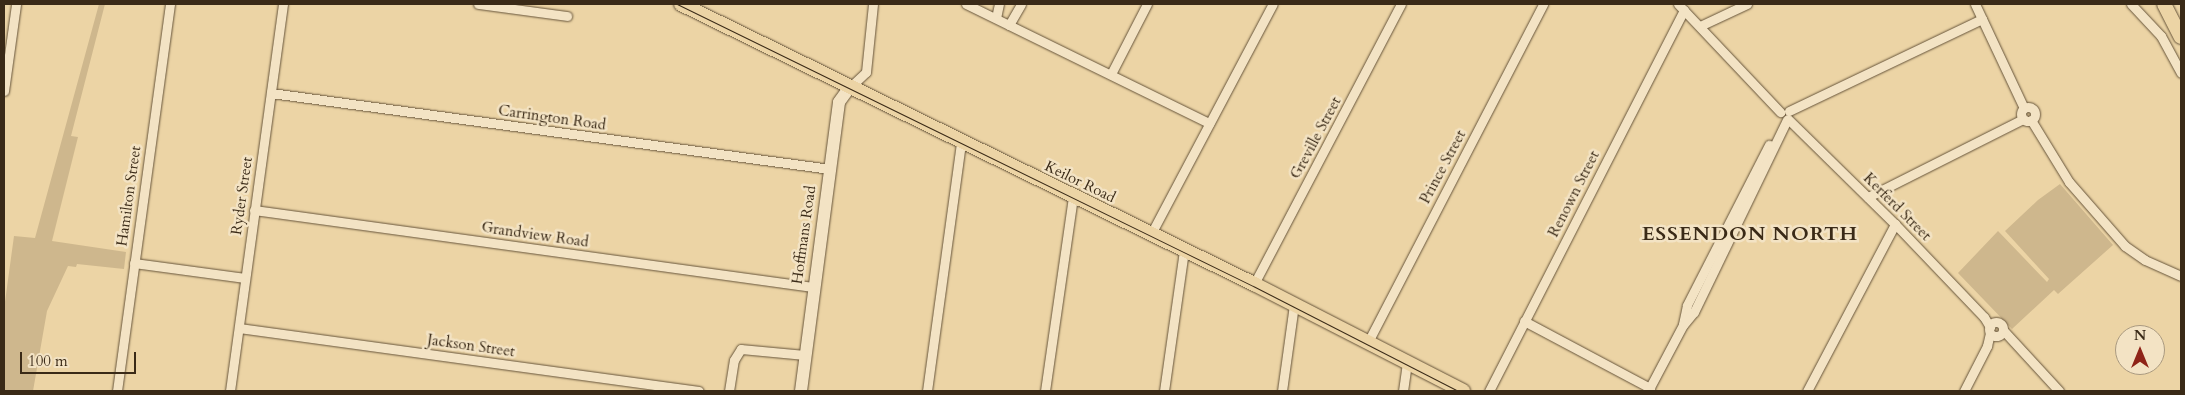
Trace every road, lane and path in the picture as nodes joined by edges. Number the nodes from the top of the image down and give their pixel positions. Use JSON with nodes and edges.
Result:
{"nodes":[{"id":1,"x":16,"y":4,"type":"edge"},
{"id":2,"x":170,"y":4,"type":"edge"},
{"id":3,"x":283,"y":4,"type":"edge"},
{"id":4,"x":478,"y":4,"type":"edge"},
{"id":5,"x":681,"y":4,"type":"edge"},
{"id":6,"x":873,"y":4,"type":"edge"},
{"id":7,"x":966,"y":4,"type":"edge"},
{"id":8,"x":999,"y":4,"type":"edge"},
{"id":9,"x":1021,"y":4,"type":"edge"},
{"id":10,"x":1147,"y":4,"type":"edge"},
{"id":11,"x":1273,"y":4,"type":"edge"},
{"id":12,"x":1401,"y":4,"type":"edge"},
{"id":13,"x":1544,"y":4,"type":"edge"},
{"id":14,"x":1747,"y":4,"type":"edge"},
{"id":15,"x":1975,"y":4,"type":"edge"},
{"id":16,"x":2131,"y":4,"type":"edge"},
{"id":17,"x":2164,"y":4,"type":"edge"},
{"id":18,"x":1681,"y":7,"type":"edge"},
{"id":19,"x":567,"y":16,"type":"dead end"},
{"id":20,"x":996,"y":18,"type":"junction"},
{"id":21,"x":1982,"y":19,"type":"junction"},
{"id":22,"x":1009,"y":25,"type":"junction"},
{"id":23,"x":1700,"y":26,"type":"junction"},
{"id":24,"x":2181,"y":37,"type":"edge"},
{"id":25,"x":2181,"y":73,"type":"edge"},
{"id":26,"x":1111,"y":74,"type":"junction"},
{"id":27,"x":850,"y":88,"type":"junction"},
{"id":28,"x":4,"y":91,"type":"edge"},
{"id":29,"x":271,"y":93,"type":"junction"},
{"id":30,"x":1785,"y":116,"type":"junction"},
{"id":31,"x":2027,"y":120,"type":"junction"},
{"id":32,"x":1209,"y":123,"type":"junction"},
{"id":33,"x":961,"y":142,"type":"junction"},
{"id":34,"x":830,"y":169,"type":"junction"},
{"id":35,"x":1073,"y":196,"type":"junction"},
{"id":36,"x":1868,"y":197,"type":"junction"},
{"id":37,"x":254,"y":210,"type":"junction"},
{"id":38,"x":1895,"y":224,"type":"junction"},
{"id":39,"x":1151,"y":234,"type":"junction"},
{"id":40,"x":1184,"y":251,"type":"junction"},
{"id":41,"x":134,"y":262,"type":"junction"},
{"id":42,"x":2181,"y":276,"type":"edge"},
{"id":43,"x":245,"y":278,"type":"junction"},
{"id":44,"x":1254,"y":284,"type":"junction"},
{"id":45,"x":813,"y":287,"type":"junction"},
{"id":46,"x":1294,"y":305,"type":"junction"},
{"id":47,"x":1524,"y":322,"type":"junction"},
{"id":48,"x":238,"y":328,"type":"junction"},
{"id":49,"x":1997,"y":332,"type":"junction"},
{"id":50,"x":1368,"y":342,"type":"junction"},
{"id":51,"x":805,"y":355,"type":"junction"},
{"id":52,"x":1407,"y":362,"type":"junction"},
{"id":53,"x":1649,"y":389,"type":"edge"},
{"id":54,"x":117,"y":391,"type":"edge"},
{"id":55,"x":230,"y":391,"type":"edge"},
{"id":56,"x":699,"y":391,"type":"edge"},
{"id":57,"x":729,"y":391,"type":"edge"},
{"id":58,"x":800,"y":391,"type":"edge"},
{"id":59,"x":927,"y":391,"type":"edge"},
{"id":60,"x":1045,"y":391,"type":"edge"},
{"id":61,"x":1164,"y":391,"type":"edge"},
{"id":62,"x":1282,"y":391,"type":"edge"},
{"id":63,"x":1403,"y":391,"type":"edge"},
{"id":64,"x":1463,"y":391,"type":"edge"},
{"id":65,"x":1489,"y":391,"type":"edge"},
{"id":66,"x":1807,"y":391,"type":"edge"},
{"id":67,"x":1964,"y":391,"type":"edge"},
{"id":68,"x":2059,"y":391,"type":"edge"}],
"edges":[{"from":1,"to":28,"type":"street"},
{"from":2,"to":41,"type":"street","name":"Hamilton Street"},
{"from":3,"to":29,"type":"street","name":"Ryder Street"},
{"from":4,"to":19,"type":"street"},
{"from":5,"to":27,"type":"main road","name":"Keilor Road"},
{"from":6,"to":27,"type":"street"},
{"from":7,"to":20,"type":"street"},
{"from":8,"to":20,"type":"street"},
{"from":9,"to":22,"type":"street"},
{"from":10,"to":26,"type":"street"},
{"from":11,"to":32,"type":"street"},
{"from":12,"to":44,"type":"street","name":"Greville Street"},
{"from":13,"to":50,"type":"street","name":"Prince Street"},
{"from":14,"to":23,"type":"street"},
{"from":15,"to":21,"type":"street"},
{"from":16,"to":25,"type":"street"},
{"from":17,"to":24,"type":"main road"},
{"from":18,"to":23,"type":"street","name":"Kerferd Street"},
{"from":18,"to":47,"type":"street","name":"Renown Street"},
{"from":20,"to":22,"type":"street"},
{"from":21,"to":30,"type":"street"},
{"from":21,"to":31,"type":"street"},
{"from":22,"to":26,"type":"street"},
{"from":23,"to":30,"type":"street","name":"Kerferd Street"},
{"from":26,"to":32,"type":"street"},
{"from":27,"to":33,"type":"main road","name":"Keilor Road"},
{"from":27,"to":34,"type":"main road","name":"Hoffmans Road"},
{"from":29,"to":34,"type":"street","name":"Carrington Road"},
{"from":29,"to":37,"type":"street","name":"Ryder Street"},
{"from":30,"to":36,"type":"street","name":"Kerferd Street"},
{"from":30,"to":53,"type":"street"},
{"from":31,"to":36,"type":"street"},
{"from":31,"to":42,"type":"street"},
{"from":32,"to":39,"type":"street"},
{"from":33,"to":35,"type":"main road","name":"Keilor Road"},
{"from":33,"to":59,"type":"street"},
{"from":34,"to":45,"type":"main road","name":"Hoffmans Road"},
{"from":35,"to":39,"type":"main road","name":"Keilor Road"},
{"from":35,"to":60,"type":"street"},
{"from":36,"to":38,"type":"street","name":"Kerferd Street"},
{"from":37,"to":43,"type":"street","name":"Ryder Street"},
{"from":37,"to":45,"type":"street","name":"Grandview Road"},
{"from":38,"to":49,"type":"street","name":"Kerferd Street"},
{"from":38,"to":66,"type":"street"},
{"from":39,"to":40,"type":"main road","name":"Keilor Road"},
{"from":40,"to":44,"type":"main road","name":"Keilor Road"},
{"from":40,"to":61,"type":"street"},
{"from":41,"to":43,"type":"street"},
{"from":41,"to":54,"type":"street","name":"Hamilton Street"},
{"from":43,"to":48,"type":"street","name":"Ryder Street"},
{"from":44,"to":46,"type":"main road","name":"Keilor Road"},
{"from":45,"to":51,"type":"main road","name":"Hoffmans Road"},
{"from":46,"to":50,"type":"main road","name":"Keilor Road"},
{"from":46,"to":62,"type":"street"},
{"from":47,"to":53,"type":"street"},
{"from":47,"to":65,"type":"street","name":"Renown Street"},
{"from":48,"to":55,"type":"street","name":"Ryder Street"},
{"from":48,"to":56,"type":"street","name":"Jackson Street"},
{"from":49,"to":67,"type":"street"},
{"from":49,"to":68,"type":"street","name":"Kerferd Street"},
{"from":50,"to":52,"type":"main road","name":"Keilor Road"},
{"from":51,"to":57,"type":"street"},
{"from":51,"to":58,"type":"main road","name":"Hoffmans Road"},
{"from":52,"to":63,"type":"street"},
{"from":52,"to":64,"type":"main road","name":"Keilor Road"}]}
